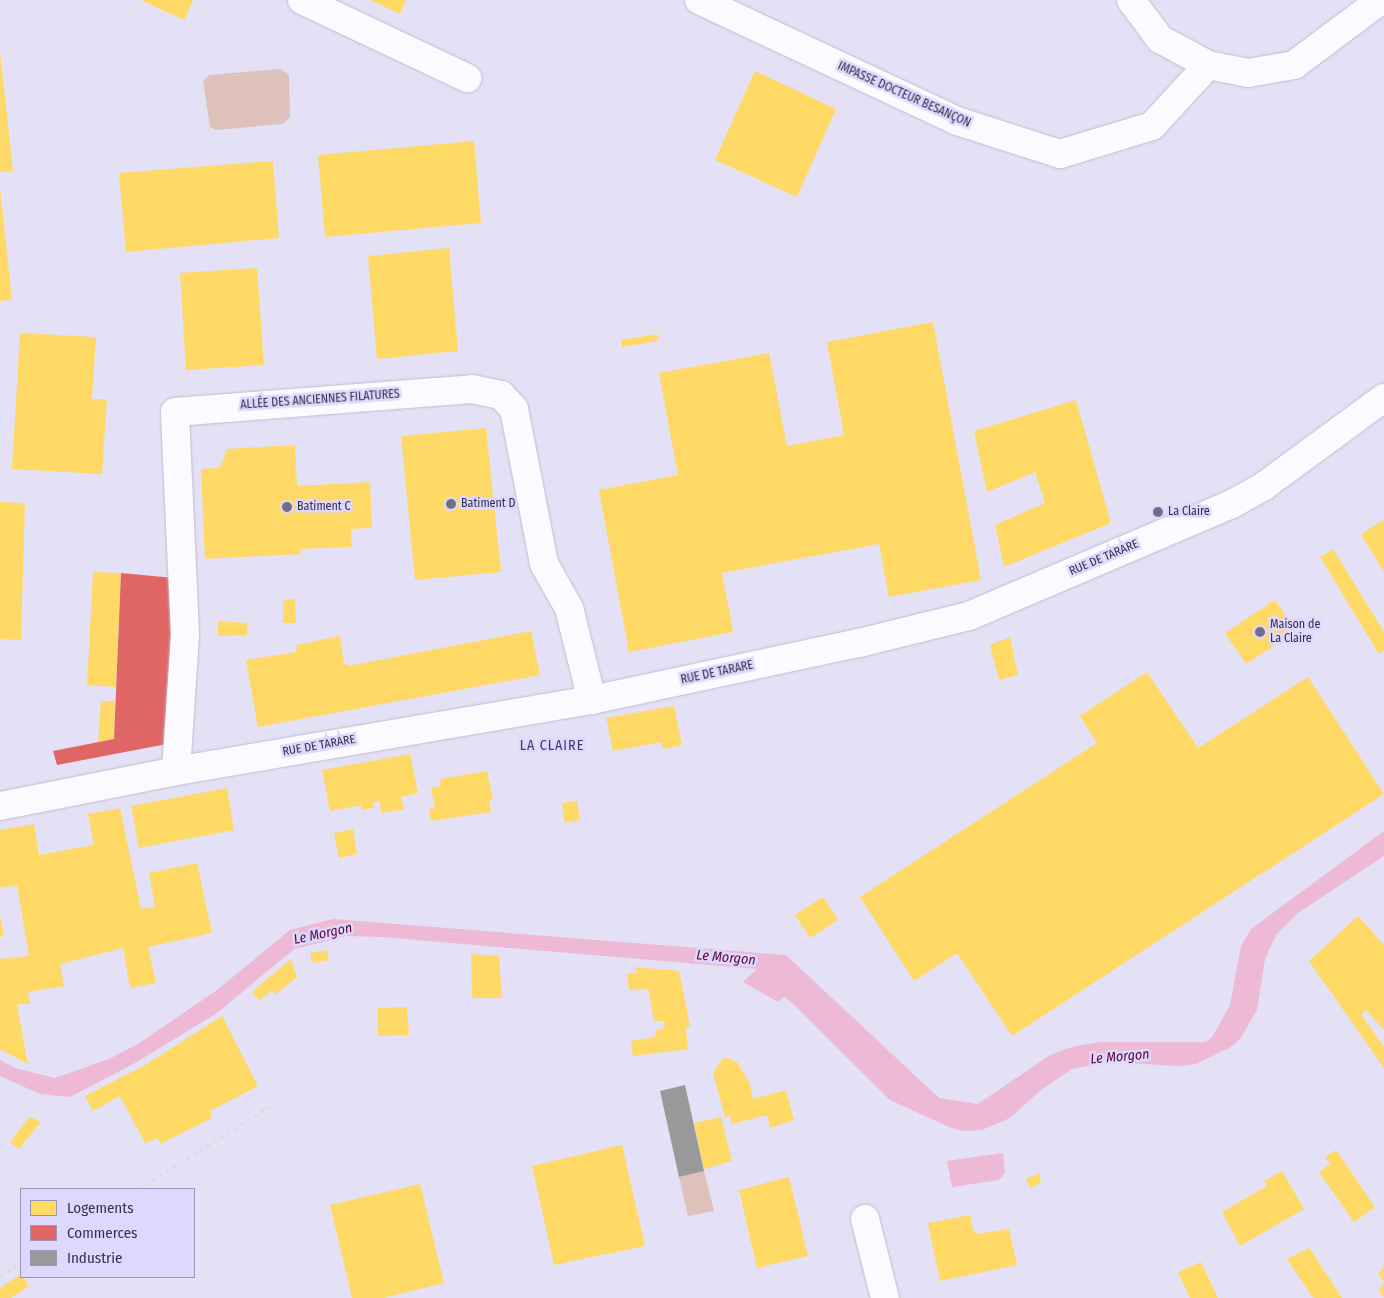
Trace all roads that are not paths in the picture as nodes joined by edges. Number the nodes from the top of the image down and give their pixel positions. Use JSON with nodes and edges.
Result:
{"nodes":[{"id":1,"x":302,"y":0,"type":"edge"},
{"id":2,"x":699,"y":0,"type":"edge"},
{"id":3,"x":1131,"y":0,"type":"edge"},
{"id":4,"x":1381,"y":0,"type":"edge"},
{"id":5,"x":1208,"y":65,"type":"junction"},
{"id":6,"x":467,"y":78,"type":"dead end"},
{"id":7,"x":1384,"y":398,"type":"edge"},
{"id":8,"x":592,"y":700,"type":"junction"},
{"id":9,"x":176,"y":771,"type":"junction"},
{"id":10,"x":0,"y":806,"type":"edge"},
{"id":11,"x":865,"y":1220,"type":"dead end"},
{"id":12,"x":885,"y":1298,"type":"edge"}],
"edges":[{"from":1,"to":6,"type":"street"},
{"from":2,"to":5,"type":"street","name":"IMPASSE DOCTEUR BESANÇON"},
{"from":3,"to":5,"type":"street"},
{"from":4,"to":5,"type":"street"},
{"from":7,"to":8,"type":"street","name":"RUE DE TARARE"},
{"from":8,"to":9,"type":"street","name":"RUE DE TARARE"},
{"from":8,"to":9,"type":"street","name":"ALLÉE DES ANCIENNES FILATURES"},
{"from":9,"to":10,"type":"street","name":"RUE DE TARARE"},
{"from":11,"to":12,"type":"street"}]}
